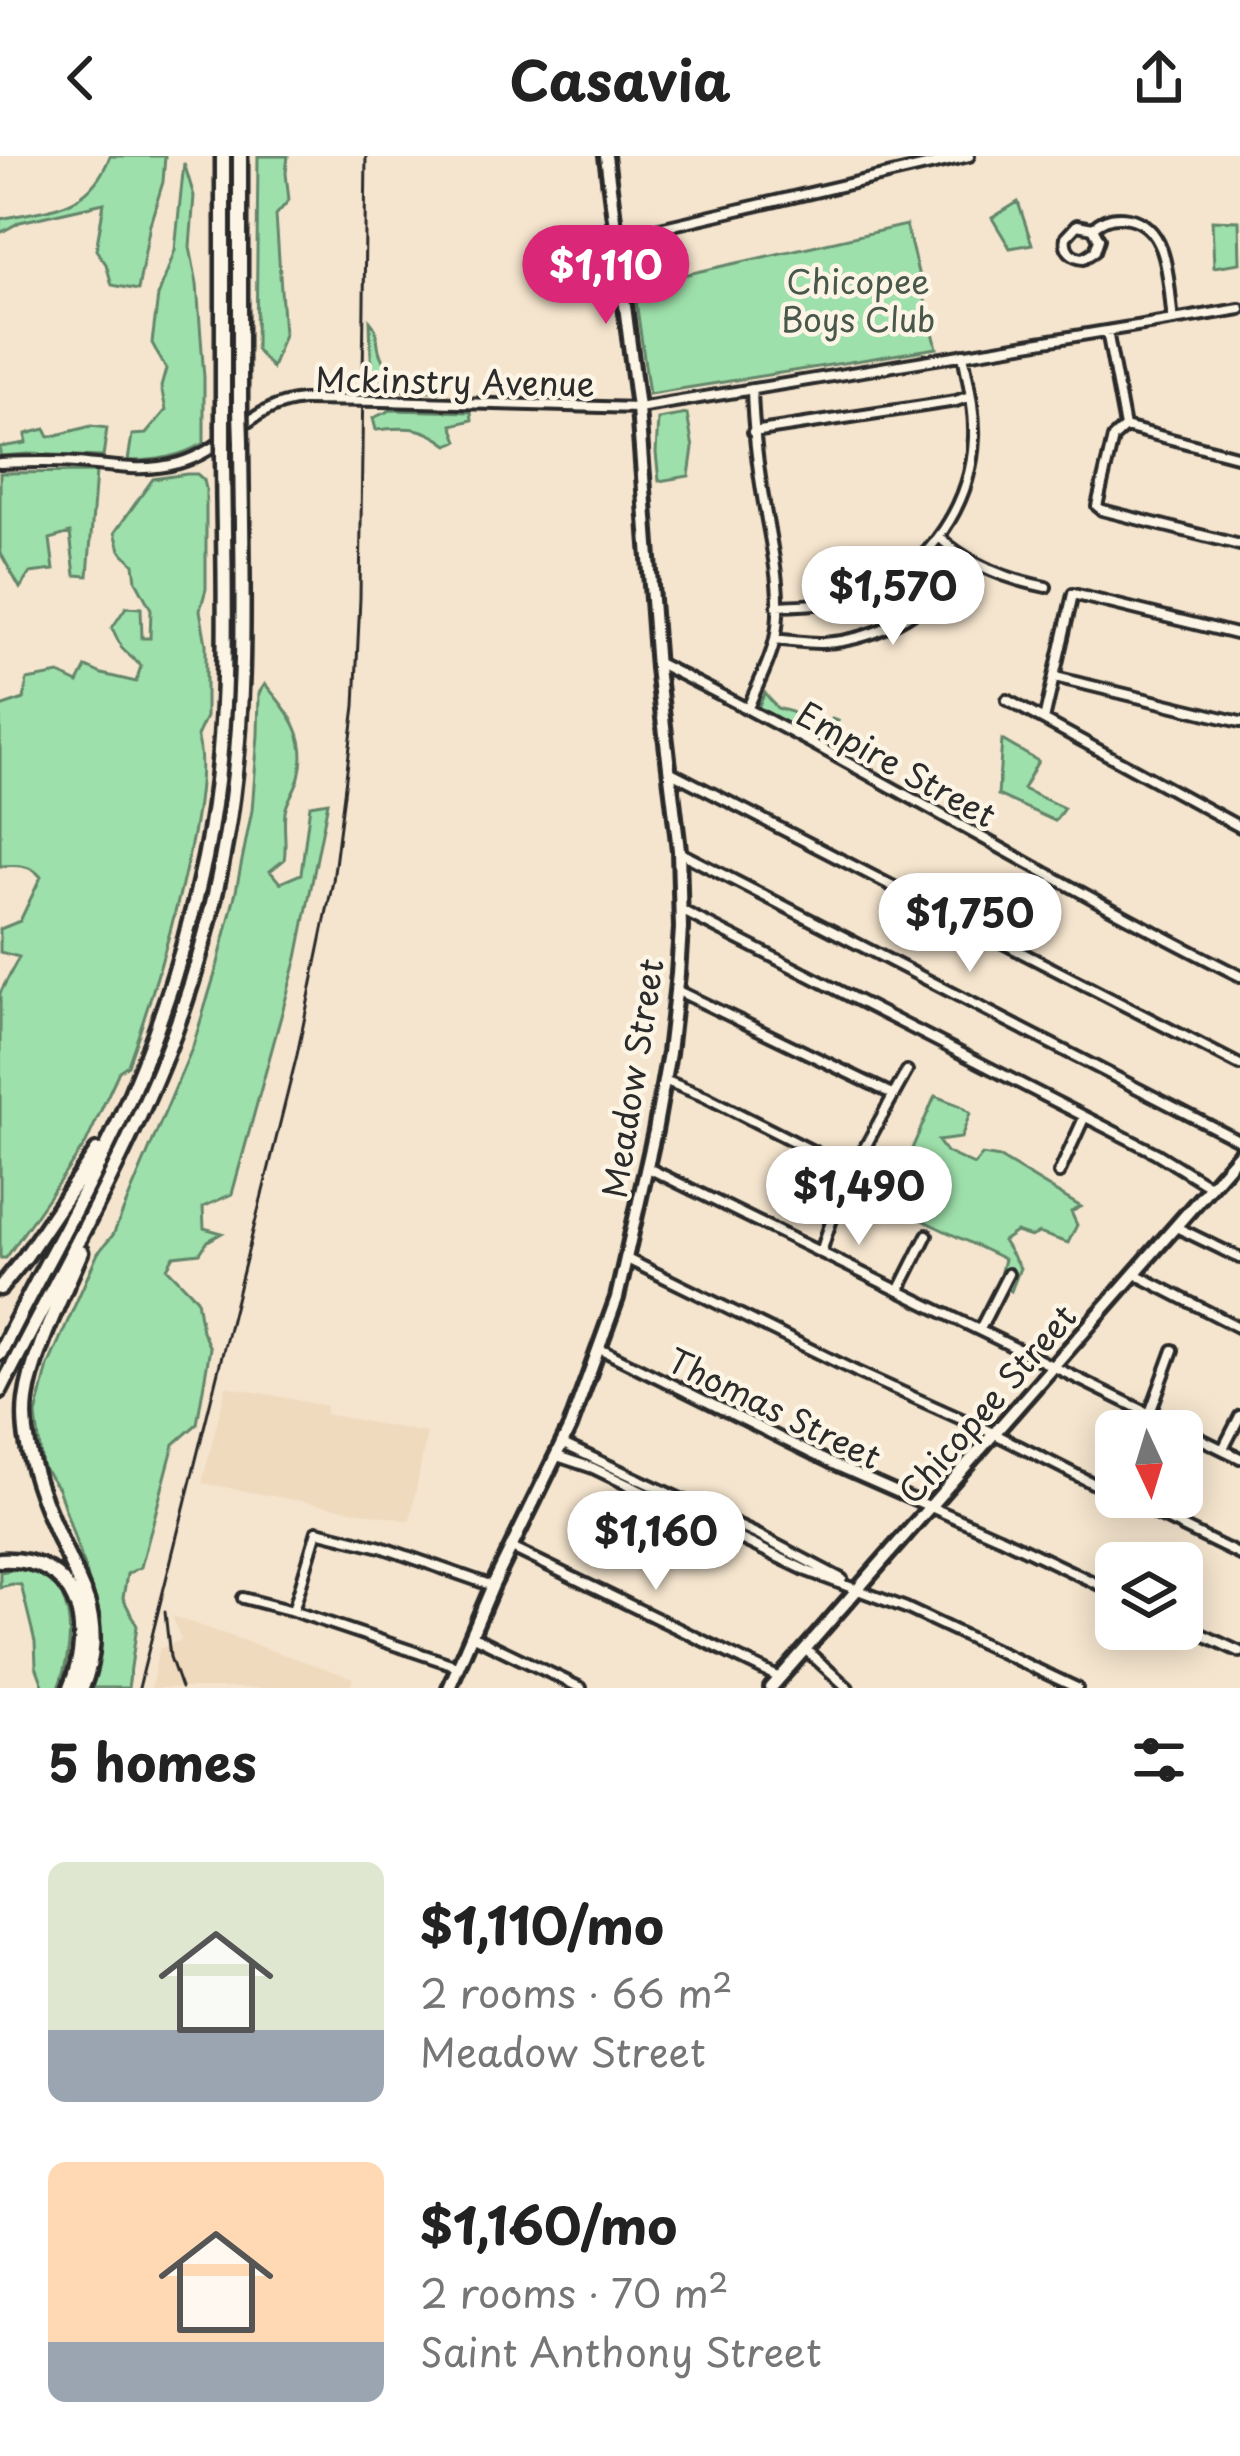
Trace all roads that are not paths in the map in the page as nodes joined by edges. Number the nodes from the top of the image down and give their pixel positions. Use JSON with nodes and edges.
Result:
{"nodes":[{"id":1,"x":223,"y":156,"type":"edge"},
{"id":2,"x":240,"y":156,"type":"edge"},
{"id":3,"x":606,"y":156,"type":"edge"},
{"id":4,"x":968,"y":156,"type":"edge"},
{"id":5,"x":1093,"y":228,"type":"junction"},
{"id":6,"x":617,"y":238,"type":"junction"},
{"id":7,"x":1240,"y":312,"type":"edge"},
{"id":8,"x":1173,"y":320,"type":"junction"},
{"id":9,"x":1107,"y":331,"type":"junction"},
{"id":10,"x":963,"y":354,"type":"junction"},
{"id":11,"x":752,"y":389,"type":"junction"},
{"id":12,"x":971,"y":396,"type":"junction"},
{"id":13,"x":638,"y":408,"type":"junction"},
{"id":14,"x":1125,"y":427,"type":"junction"},
{"id":15,"x":753,"y":432,"type":"junction"},
{"id":16,"x":1240,"y":457,"type":"edge"},
{"id":17,"x":0,"y":463,"type":"edge"},
{"id":18,"x":939,"y":537,"type":"junction"},
{"id":19,"x":1240,"y":545,"type":"edge"},
{"id":20,"x":970,"y":560,"type":"junction"},
{"id":21,"x":1046,"y":587,"type":"dead end"},
{"id":22,"x":777,"y":606,"type":"junction"},
{"id":23,"x":1240,"y":635,"type":"edge"},
{"id":24,"x":775,"y":640,"type":"junction"},
{"id":25,"x":656,"y":662,"type":"junction"},
{"id":26,"x":1054,"y":676,"type":"junction"},
{"id":27,"x":1007,"y":700,"type":"dead end"},
{"id":28,"x":748,"y":708,"type":"junction"},
{"id":29,"x":1044,"y":720,"type":"junction"},
{"id":30,"x":1240,"y":722,"type":"edge"},
{"id":31,"x":670,"y":772,"type":"junction"},
{"id":32,"x":1240,"y":827,"type":"edge"},
{"id":33,"x":679,"y":851,"type":"junction"},
{"id":34,"x":681,"y":910,"type":"junction"},
{"id":35,"x":1240,"y":976,"type":"edge"},
{"id":36,"x":676,"y":990,"type":"junction"},
{"id":37,"x":1240,"y":1065,"type":"edge"},
{"id":38,"x":907,"y":1071,"type":"dead end"},
{"id":39,"x":664,"y":1080,"type":"junction"},
{"id":40,"x":894,"y":1095,"type":"junction"},
{"id":41,"x":124,"y":1109,"type":"junction"},
{"id":42,"x":1084,"y":1118,"type":"junction"},
{"id":43,"x":1240,"y":1141,"type":"edge"},
{"id":44,"x":1240,"y":1153,"type":"edge"},
{"id":45,"x":646,"y":1167,"type":"junction"},
{"id":46,"x":854,"y":1172,"type":"junction"},
{"id":47,"x":1059,"y":1173,"type":"dead end"},
{"id":48,"x":111,"y":1177,"type":"junction"},
{"id":49,"x":1210,"y":1187,"type":"junction"},
{"id":50,"x":1176,"y":1227,"type":"junction"},
{"id":51,"x":927,"y":1234,"type":"dead end"},
{"id":52,"x":821,"y":1253,"type":"junction"},
{"id":53,"x":1240,"y":1258,"type":"edge"},
{"id":54,"x":627,"y":1259,"type":"junction"},
{"id":55,"x":1008,"y":1274,"type":"dead end"},
{"id":56,"x":1135,"y":1274,"type":"junction"},
{"id":57,"x":0,"y":1288,"type":"edge"},
{"id":58,"x":899,"y":1291,"type":"junction"},
{"id":59,"x":1240,"y":1328,"type":"edge"},
{"id":60,"x":980,"y":1329,"type":"junction"},
{"id":61,"x":600,"y":1348,"type":"junction"},
{"id":62,"x":1173,"y":1350,"type":"dead end"},
{"id":63,"x":0,"y":1353,"type":"edge"},
{"id":64,"x":1054,"y":1366,"type":"junction"},
{"id":65,"x":0,"y":1391,"type":"edge"},
{"id":66,"x":1144,"y":1410,"type":"edge"},
{"id":67,"x":1151,"y":1410,"type":"edge"},
{"id":68,"x":1240,"y":1416,"type":"edge"},
{"id":69,"x":995,"y":1434,"type":"junction"},
{"id":70,"x":1203,"y":1439,"type":"edge"},
{"id":71,"x":1223,"y":1449,"type":"junction"},
{"id":72,"x":560,"y":1450,"type":"junction"},
{"id":73,"x":1240,"y":1458,"type":"edge"},
{"id":74,"x":1095,"y":1484,"type":"edge"},
{"id":75,"x":929,"y":1508,"type":"junction"},
{"id":76,"x":1163,"y":1518,"type":"edge"},
{"id":77,"x":512,"y":1548,"type":"junction"},
{"id":78,"x":1240,"y":1555,"type":"edge"},
{"id":79,"x":0,"y":1560,"type":"edge"},
{"id":80,"x":1095,"y":1583,"type":"edge"},
{"id":81,"x":493,"y":1586,"type":"junction"},
{"id":82,"x":858,"y":1589,"type":"junction"},
{"id":83,"x":243,"y":1598,"type":"dead end"},
{"id":84,"x":293,"y":1611,"type":"junction"},
{"id":85,"x":471,"y":1635,"type":"junction"},
{"id":86,"x":1203,"y":1635,"type":"edge"},
{"id":87,"x":805,"y":1649,"type":"junction"},
{"id":88,"x":1240,"y":1652,"type":"edge"},
{"id":89,"x":458,"y":1666,"type":"junction"},
{"id":90,"x":776,"y":1683,"type":"edge"},
{"id":91,"x":70,"y":1688,"type":"edge"},
{"id":92,"x":82,"y":1688,"type":"edge"},
{"id":93,"x":448,"y":1688,"type":"edge"},
{"id":94,"x":581,"y":1688,"type":"edge"},
{"id":95,"x":848,"y":1688,"type":"edge"},
{"id":96,"x":1077,"y":1688,"type":"edge"}],
"edges":[{"from":1,"to":41,"type":"highway","bridge":true},
{"from":2,"to":48,"type":"highway","bridge":true},
{"from":3,"to":6,"type":"main road","name":"Meadow Street"},
{"from":4,"to":6,"type":"street"},
{"from":5,"to":5,"type":"street"},
{"from":5,"to":8,"type":"street"},
{"from":6,"to":13,"type":"main road","name":"Meadow Street"},
{"from":7,"to":8,"type":"street","name":"Mckinstry Avenue"},
{"from":8,"to":9,"type":"street","name":"Mckinstry Avenue"},
{"from":9,"to":10,"type":"street","name":"Mckinstry Avenue"},
{"from":9,"to":14,"type":"street"},
{"from":10,"to":11,"type":"street","name":"Mckinstry Avenue"},
{"from":10,"to":12,"type":"street"},
{"from":11,"to":13,"type":"street","name":"Mckinstry Avenue"},
{"from":11,"to":15,"type":"street"},
{"from":12,"to":15,"type":"street"},
{"from":12,"to":18,"type":"street"},
{"from":13,"to":17,"type":"street","name":"Mckinstry Avenue","bridge":true},
{"from":13,"to":25,"type":"main road","name":"Meadow Street"},
{"from":14,"to":16,"type":"street"},
{"from":14,"to":19,"type":"street"},
{"from":15,"to":22,"type":"street"},
{"from":18,"to":20,"type":"street"},
{"from":18,"to":22,"type":"street"},
{"from":20,"to":21,"type":"street"},
{"from":20,"to":24,"type":"street"},
{"from":22,"to":24,"type":"street"},
{"from":23,"to":26,"type":"street"},
{"from":24,"to":28,"type":"street"},
{"from":25,"to":28,"type":"street","name":"Empire Street"},
{"from":25,"to":31,"type":"main road","name":"Meadow Street"},
{"from":26,"to":29,"type":"street"},
{"from":26,"to":30,"type":"street"},
{"from":27,"to":29,"type":"street"},
{"from":28,"to":35,"type":"street","name":"Empire Street"},
{"from":29,"to":32,"type":"street"},
{"from":31,"to":33,"type":"main road","name":"Meadow Street"},
{"from":31,"to":37,"type":"street"},
{"from":33,"to":34,"type":"main road","name":"Meadow Street"},
{"from":33,"to":43,"type":"street"},
{"from":34,"to":36,"type":"main road","name":"Meadow Street"},
{"from":34,"to":42,"type":"street"},
{"from":36,"to":39,"type":"main road","name":"Meadow Street"},
{"from":36,"to":40,"type":"street"},
{"from":38,"to":40,"type":"street"},
{"from":39,"to":45,"type":"main road","name":"Meadow Street"},
{"from":39,"to":46,"type":"street"},
{"from":40,"to":46,"type":"street"},
{"from":41,"to":57,"type":"highway"},
{"from":41,"to":63,"type":"highway"},
{"from":42,"to":47,"type":"street"},
{"from":42,"to":49,"type":"street"},
{"from":44,"to":49,"type":"main road","name":"Chicopee Street"},
{"from":45,"to":52,"type":"street"},
{"from":45,"to":54,"type":"main road","name":"Meadow Street"},
{"from":46,"to":52,"type":"street"},
{"from":48,"to":65,"type":"highway"},
{"from":48,"to":92,"type":"highway"},
{"from":49,"to":50,"type":"main road","name":"Chicopee Street"},
{"from":50,"to":53,"type":"street"},
{"from":50,"to":56,"type":"main road","name":"Chicopee Street"},
{"from":51,"to":58,"type":"street"},
{"from":52,"to":58,"type":"street"},
{"from":54,"to":61,"type":"main road","name":"Meadow Street"},
{"from":54,"to":69,"type":"street"},
{"from":55,"to":60,"type":"street"},
{"from":56,"to":59,"type":"street"},
{"from":56,"to":64,"type":"main road","name":"Chicopee Street"},
{"from":58,"to":60,"type":"street"},
{"from":60,"to":64,"type":"street"},
{"from":61,"to":72,"type":"main road","name":"Meadow Street"},
{"from":61,"to":75,"type":"street","name":"Thomas Street"},
{"from":62,"to":67,"type":"street"},
{"from":64,"to":66,"type":"street"},
{"from":64,"to":69,"type":"main road","name":"Chicopee Street"},
{"from":68,"to":71,"type":"street"},
{"from":69,"to":74,"type":"street"},
{"from":69,"to":75,"type":"main road","name":"Chicopee Street"},
{"from":70,"to":71,"type":"street"},
{"from":71,"to":73,"type":"street"},
{"from":72,"to":77,"type":"main road","name":"Meadow Street"},
{"from":72,"to":82,"type":"street"},
{"from":75,"to":80,"type":"street","name":"Thomas Street"},
{"from":75,"to":82,"type":"main road","name":"Chicopee Street"},
{"from":76,"to":78,"type":"street"},
{"from":77,"to":81,"type":"main road","name":"Meadow Street"},
{"from":77,"to":90,"type":"street"},
{"from":79,"to":91,"type":"highway"},
{"from":81,"to":84,"type":"street"},
{"from":81,"to":85,"type":"main road","name":"Meadow Street"},
{"from":82,"to":87,"type":"main road","name":"Chicopee Street"},
{"from":82,"to":96,"type":"street"},
{"from":83,"to":84,"type":"street"},
{"from":84,"to":89,"type":"street"},
{"from":85,"to":89,"type":"main road","name":"Meadow Street"},
{"from":85,"to":94,"type":"street"},
{"from":86,"to":88,"type":"street"},
{"from":87,"to":90,"type":"main road","name":"Chicopee Street"},
{"from":87,"to":95,"type":"street"},
{"from":89,"to":93,"type":"main road","name":"Meadow Street"}]}
